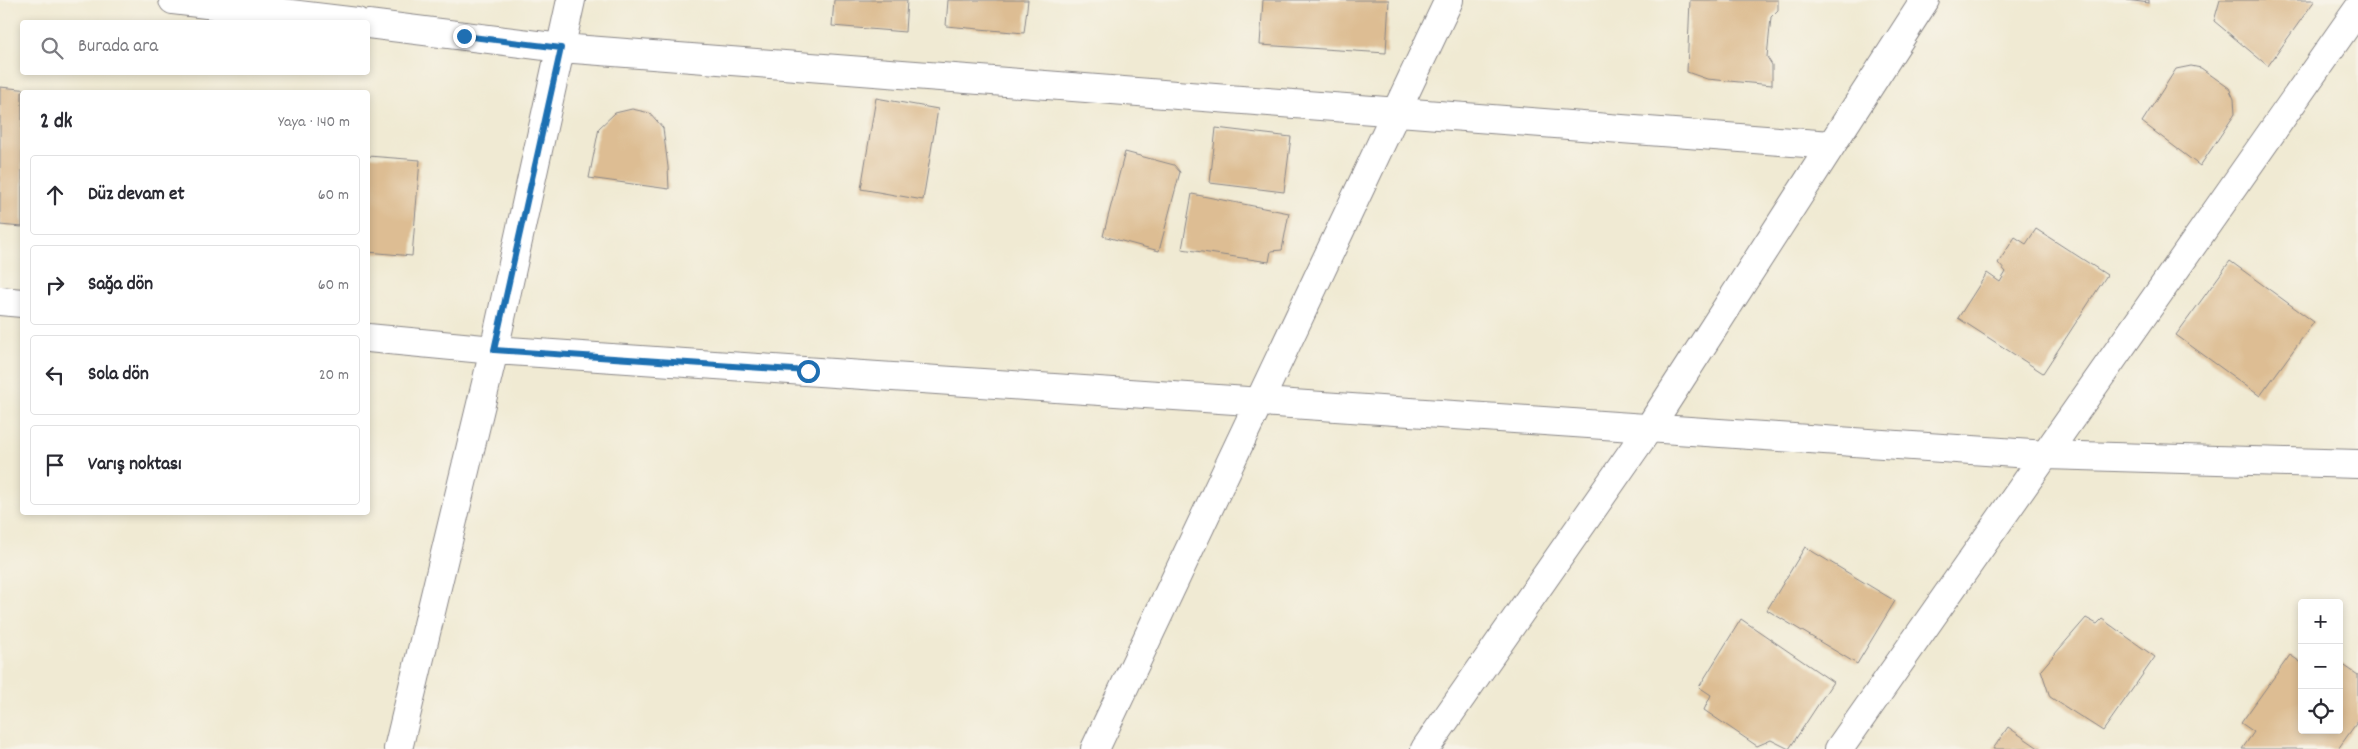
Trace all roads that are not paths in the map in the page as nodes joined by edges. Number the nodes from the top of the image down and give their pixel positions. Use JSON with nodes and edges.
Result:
{"nodes":[{"id":1,"x":173,"y":0,"type":"edge"},
{"id":2,"x":571,"y":0,"type":"edge"},
{"id":3,"x":1449,"y":0,"type":"edge"},
{"id":4,"x":1925,"y":0,"type":"edge"},
{"id":5,"x":2358,"y":9,"type":"edge"},
{"id":6,"x":340,"y":20,"type":"edge"},
{"id":7,"x":370,"y":24,"type":"edge"},
{"id":8,"x":561,"y":48,"type":"junction"},
{"id":9,"x":1397,"y":112,"type":"junction"},
{"id":10,"x":1831,"y":145,"type":"junction"},
{"id":11,"x":0,"y":301,"type":"edge"},
{"id":12,"x":20,"y":303,"type":"edge"},
{"id":13,"x":370,"y":338,"type":"edge"},
{"id":14,"x":494,"y":350,"type":"junction"},
{"id":15,"x":1260,"y":402,"type":"junction"},
{"id":16,"x":1649,"y":428,"type":"junction"},
{"id":17,"x":2046,"y":455,"type":"junction"},
{"id":18,"x":2358,"y":464,"type":"edge"},
{"id":19,"x":398,"y":749,"type":"edge"},
{"id":20,"x":1095,"y":749,"type":"edge"},
{"id":21,"x":1425,"y":749,"type":"edge"},
{"id":22,"x":1839,"y":749,"type":"edge"}],
"edges":[{"from":1,"to":6,"type":"street"},
{"from":2,"to":8,"type":"street"},
{"from":3,"to":9,"type":"street"},
{"from":4,"to":10,"type":"street"},
{"from":5,"to":17,"type":"street"},
{"from":7,"to":8,"type":"street"},
{"from":8,"to":9,"type":"street"},
{"from":8,"to":14,"type":"street"},
{"from":9,"to":10,"type":"street"},
{"from":9,"to":15,"type":"street"},
{"from":10,"to":16,"type":"street"},
{"from":11,"to":12,"type":"street"},
{"from":13,"to":14,"type":"street"},
{"from":14,"to":15,"type":"street"},
{"from":14,"to":19,"type":"street"},
{"from":15,"to":16,"type":"street"},
{"from":15,"to":20,"type":"street"},
{"from":16,"to":17,"type":"street"},
{"from":16,"to":21,"type":"street"},
{"from":17,"to":18,"type":"street"},
{"from":17,"to":22,"type":"street"}]}
